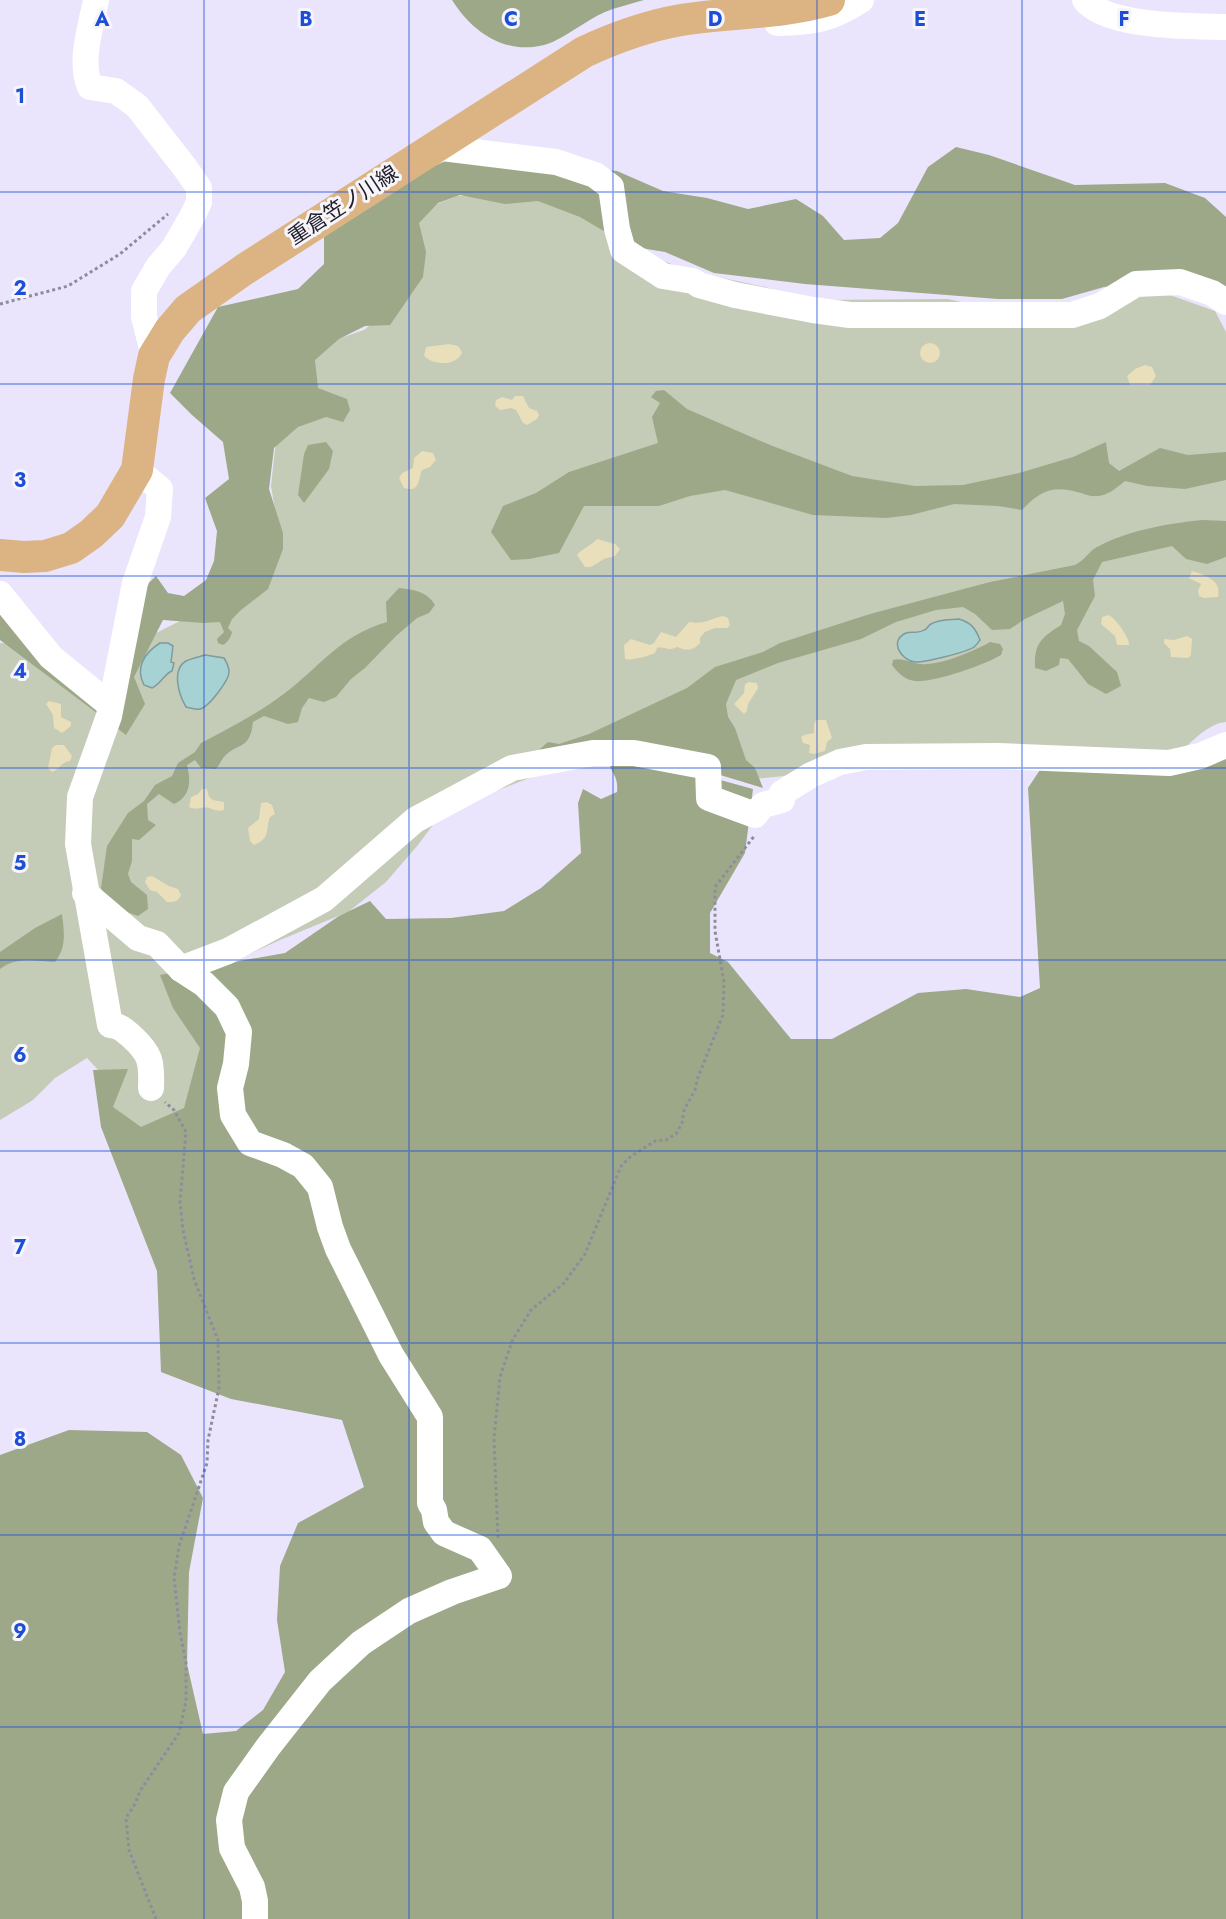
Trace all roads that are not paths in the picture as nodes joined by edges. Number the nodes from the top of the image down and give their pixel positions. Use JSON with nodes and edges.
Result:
{"nodes":[{"id":1,"x":96,"y":0,"type":"edge"},
{"id":2,"x":829,"y":0,"type":"edge"},
{"id":3,"x":861,"y":0,"type":"edge"},
{"id":4,"x":1085,"y":0,"type":"edge"},
{"id":5,"x":774,"y":10,"type":"junction"},
{"id":6,"x":1226,"y":27,"type":"edge"},
{"id":7,"x":434,"y":147,"type":"junction"},
{"id":8,"x":1226,"y":302,"type":"edge"},
{"id":9,"x":154,"y":356,"type":"junction"},
{"id":10,"x":137,"y":470,"type":"junction"},
{"id":11,"x":0,"y":555,"type":"edge"},
{"id":12,"x":0,"y":594,"type":"edge"},
{"id":13,"x":110,"y":705,"type":"junction"},
{"id":14,"x":1226,"y":745,"type":"edge"},
{"id":15,"x":85,"y":893,"type":"junction"},
{"id":16,"x":181,"y":969,"type":"junction"},
{"id":17,"x":151,"y":1088,"type":"road end"},
{"id":18,"x":255,"y":1919,"type":"edge"}],
"edges":[{"from":1,"to":9,"type":"street"},
{"from":2,"to":5,"type":"main road","name":"重倉笠ノ川線"},
{"from":3,"to":5,"type":"street"},
{"from":4,"to":6,"type":"street"},
{"from":5,"to":7,"type":"main road","name":"重倉笠ノ川線"},
{"from":7,"to":8,"type":"street"},
{"from":7,"to":9,"type":"main road","name":"重倉笠ノ川線"},
{"from":9,"to":10,"type":"main road","name":"重倉笠ノ川線"},
{"from":10,"to":11,"type":"main road","name":"重倉笠ノ川線"},
{"from":10,"to":13,"type":"street"},
{"from":12,"to":13,"type":"street"},
{"from":13,"to":15,"type":"street"},
{"from":14,"to":16,"type":"street"},
{"from":15,"to":16,"type":"street"},
{"from":15,"to":17,"type":"street"},
{"from":16,"to":18,"type":"street"}]}
